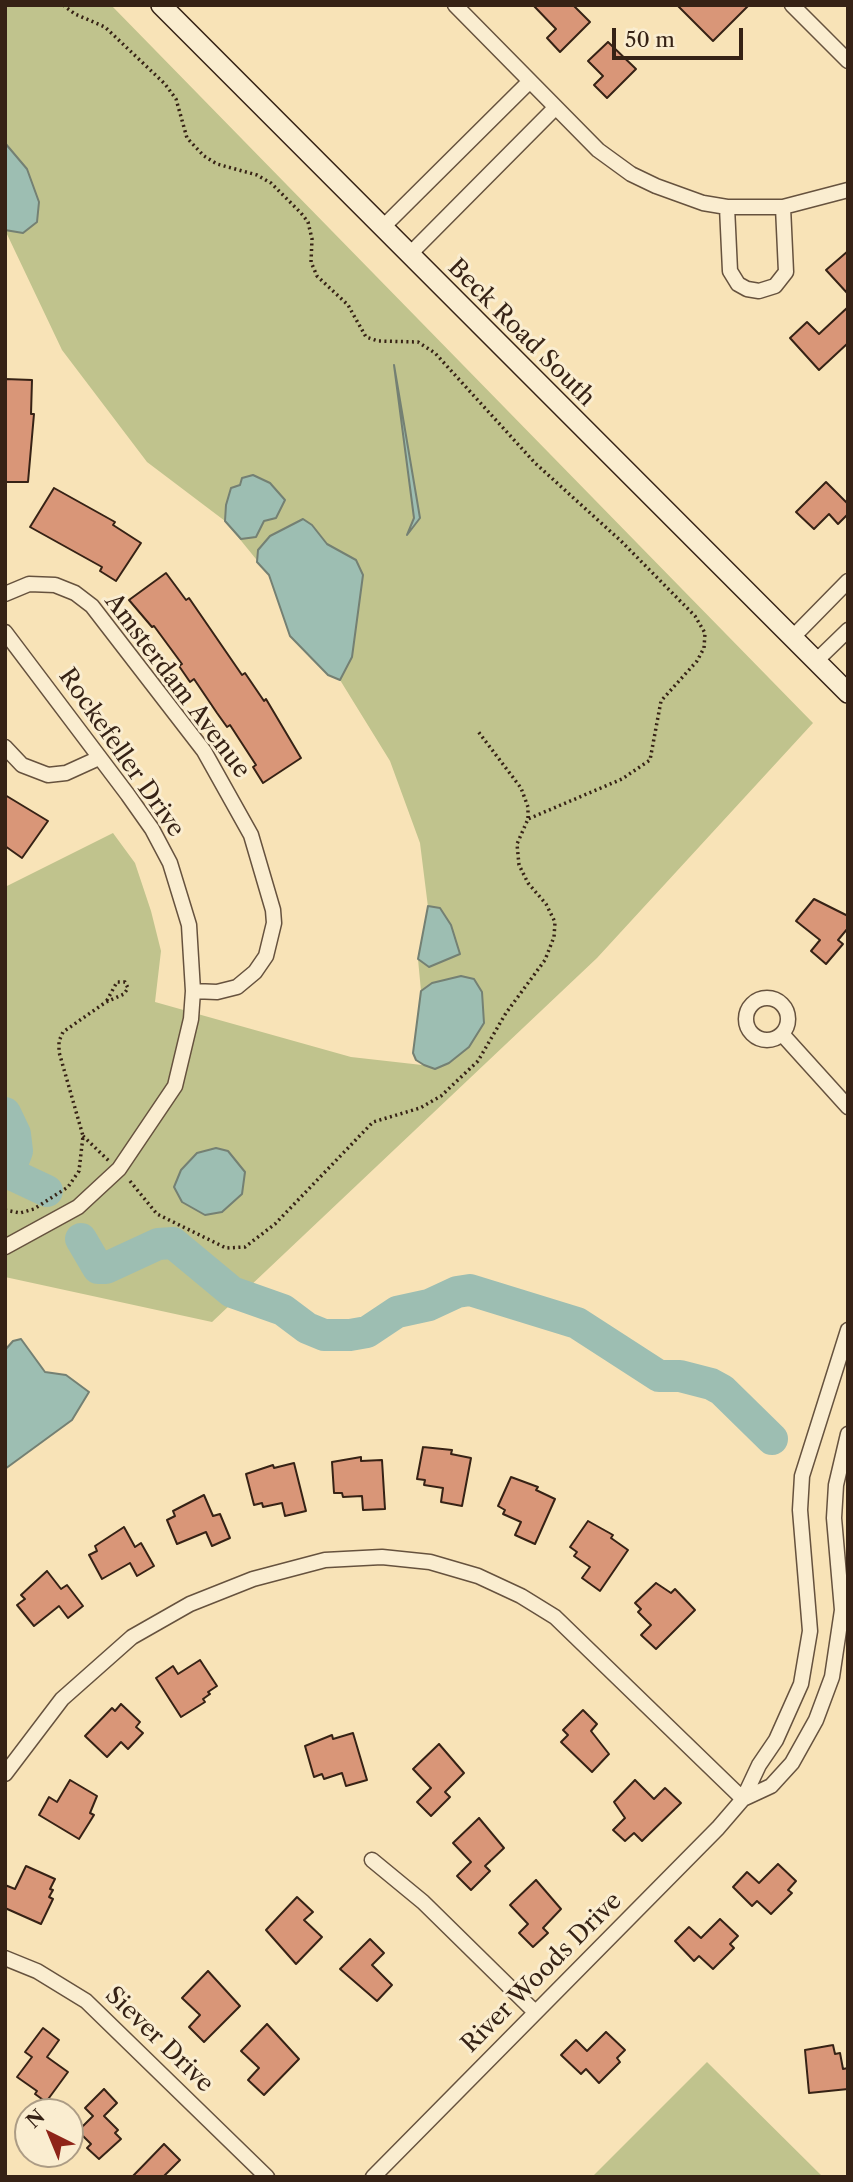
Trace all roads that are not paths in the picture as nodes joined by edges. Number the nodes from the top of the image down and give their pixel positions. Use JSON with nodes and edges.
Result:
{"nodes":[{"id":1,"x":161,"y":5,"type":"edge"},
{"id":2,"x":456,"y":5,"type":"edge"},
{"id":3,"x":792,"y":5,"type":"edge"},
{"id":4,"x":848,"y":61,"type":"edge"},
{"id":5,"x":529,"y":82,"type":"junction"},
{"id":6,"x":555,"y":108,"type":"junction"},
{"id":7,"x":848,"y":190,"type":"edge"},
{"id":8,"x":727,"y":207,"type":"junction"},
{"id":9,"x":783,"y":207,"type":"junction"},
{"id":10,"x":382,"y":228,"type":"junction"},
{"id":11,"x":409,"y":255,"type":"junction"},
{"id":12,"x":848,"y":581,"type":"edge"},
{"id":13,"x":5,"y":594,"type":"edge"},
{"id":14,"x":848,"y":630,"type":"edge"},
{"id":15,"x":5,"y":632,"type":"edge"},
{"id":16,"x":792,"y":638,"type":"junction"},
{"id":17,"x":816,"y":661,"type":"junction"},
{"id":18,"x":848,"y":693,"type":"edge"},
{"id":19,"x":5,"y":747,"type":"edge"},
{"id":20,"x":99,"y":758,"type":"junction"},
{"id":21,"x":193,"y":991,"type":"junction"},
{"id":22,"x":782,"y":1034,"type":"dead end"},
{"id":23,"x":848,"y":1107,"type":"edge"},
{"id":24,"x":5,"y":1247,"type":"edge"},
{"id":25,"x":848,"y":1331,"type":"edge"},
{"id":26,"x":848,"y":1434,"type":"edge"},
{"id":27,"x":5,"y":1774,"type":"edge"},
{"id":28,"x":743,"y":1799,"type":"junction"},
{"id":29,"x":372,"y":1860,"type":"dead end"},
{"id":30,"x":5,"y":1958,"type":"edge"},
{"id":31,"x":536,"y":2012,"type":"junction"},
{"id":32,"x":267,"y":2177,"type":"edge"},
{"id":33,"x":373,"y":2177,"type":"edge"}],
"edges":[{"from":1,"to":10,"type":"main road","name":"Beck Road South"},
{"from":2,"to":5,"type":"street"},
{"from":3,"to":4,"type":"street"},
{"from":5,"to":6,"type":"street"},
{"from":5,"to":10,"type":"street"},
{"from":6,"to":8,"type":"street"},
{"from":6,"to":11,"type":"street"},
{"from":7,"to":9,"type":"street"},
{"from":8,"to":9,"type":"street"},
{"from":8,"to":9,"type":"street"},
{"from":10,"to":11,"type":"main road","name":"Beck Road South"},
{"from":11,"to":16,"type":"main road","name":"Beck Road South"},
{"from":12,"to":16,"type":"street"},
{"from":13,"to":21,"type":"street","name":"Amsterdam Avenue"},
{"from":14,"to":17,"type":"street"},
{"from":15,"to":20,"type":"street","name":"Rockefeller Drive"},
{"from":16,"to":17,"type":"main road","name":"Beck Road South"},
{"from":17,"to":18,"type":"main road","name":"Beck Road South"},
{"from":19,"to":20,"type":"street"},
{"from":20,"to":21,"type":"street","name":"Rockefeller Drive"},
{"from":21,"to":24,"type":"street","name":"Rockefeller Drive"},
{"from":22,"to":23,"type":"street"},
{"from":25,"to":28,"type":"street","name":"River Woods Drive"},
{"from":26,"to":28,"type":"street","name":"River Woods Drive"},
{"from":27,"to":28,"type":"street"},
{"from":28,"to":31,"type":"street","name":"River Woods Drive"},
{"from":29,"to":31,"type":"street"},
{"from":30,"to":32,"type":"street","name":"Siever Drive"},
{"from":31,"to":33,"type":"street","name":"River Woods Drive"}]}
